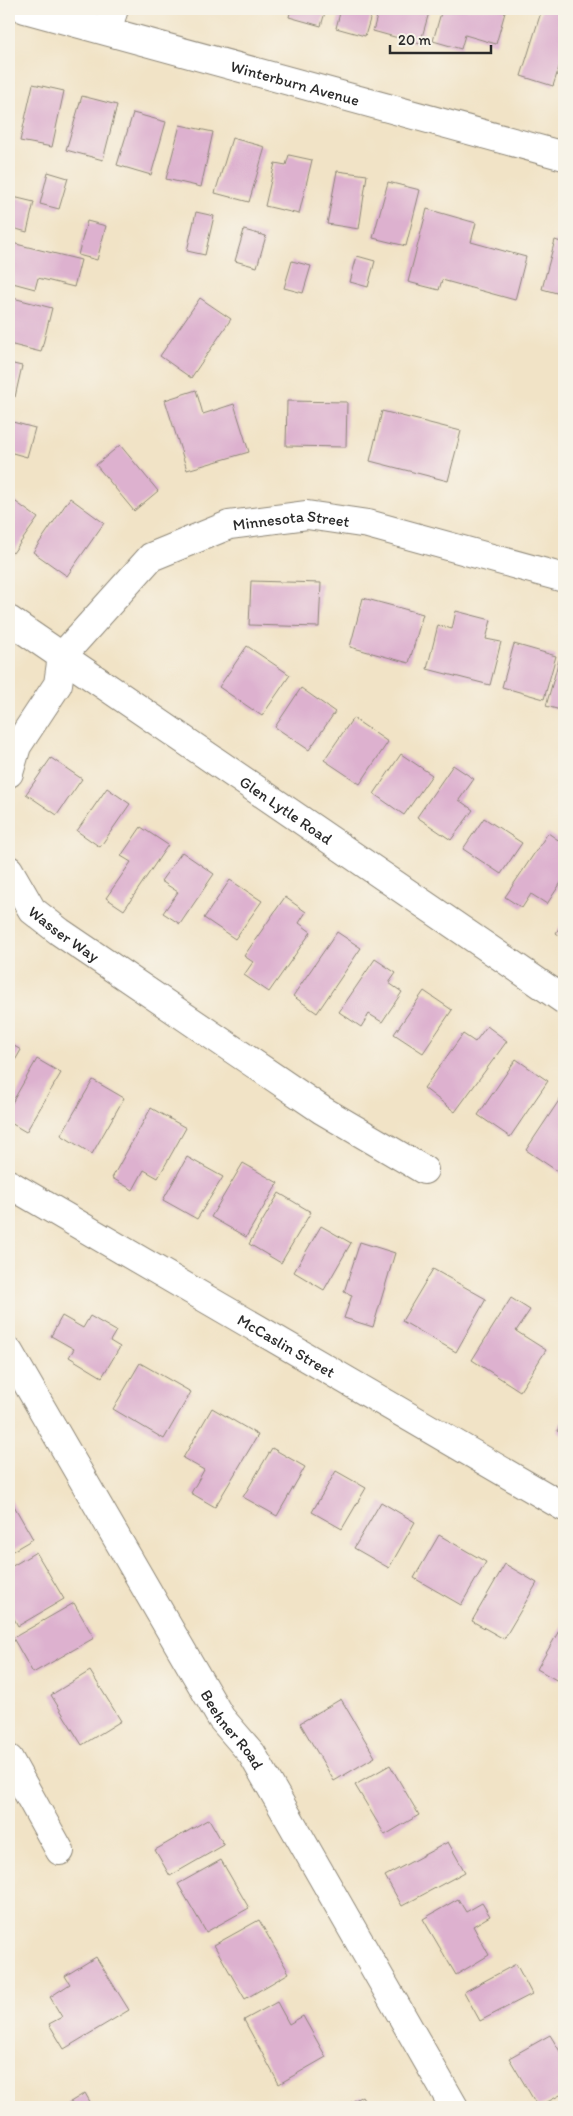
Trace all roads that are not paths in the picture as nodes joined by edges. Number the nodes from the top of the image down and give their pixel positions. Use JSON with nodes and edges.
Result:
{"nodes":[{"id":1,"x":25,"y":9,"type":"edge"},
{"id":2,"x":110,"y":20,"type":"edge"},
{"id":3,"x":564,"y":156,"type":"edge"},
{"id":4,"x":564,"y":578,"type":"edge"},
{"id":5,"x":9,"y":620,"type":"edge"},
{"id":6,"x":62,"y":656,"type":"junction"},
{"id":7,"x":9,"y":773,"type":"edge"},
{"id":8,"x":9,"y":870,"type":"edge"},
{"id":9,"x":564,"y":1000,"type":"edge"},
{"id":10,"x":424,"y":1170,"type":"dead end"},
{"id":11,"x":9,"y":1184,"type":"edge"},
{"id":12,"x":9,"y":1352,"type":"edge"},
{"id":13,"x":564,"y":1507,"type":"edge"},
{"id":14,"x":9,"y":1759,"type":"edge"},
{"id":15,"x":60,"y":1851,"type":"dead end"},
{"id":16,"x":454,"y":2107,"type":"edge"}],
"edges":[{"from":1,"to":2,"type":"street","name":"Winterburn Avenue"},
{"from":2,"to":3,"type":"street","name":"Winterburn Avenue"},
{"from":4,"to":6,"type":"street","name":"Minnesota Street"},
{"from":5,"to":6,"type":"street","name":"Glen Lytle Road"},
{"from":6,"to":7,"type":"street"},
{"from":6,"to":9,"type":"street","name":"Glen Lytle Road"},
{"from":8,"to":10,"type":"street","name":"Wasser Way"},
{"from":11,"to":13,"type":"street","name":"McCaslin Street"},
{"from":12,"to":16,"type":"street","name":"Beehner Road"},
{"from":14,"to":15,"type":"street"}]}
